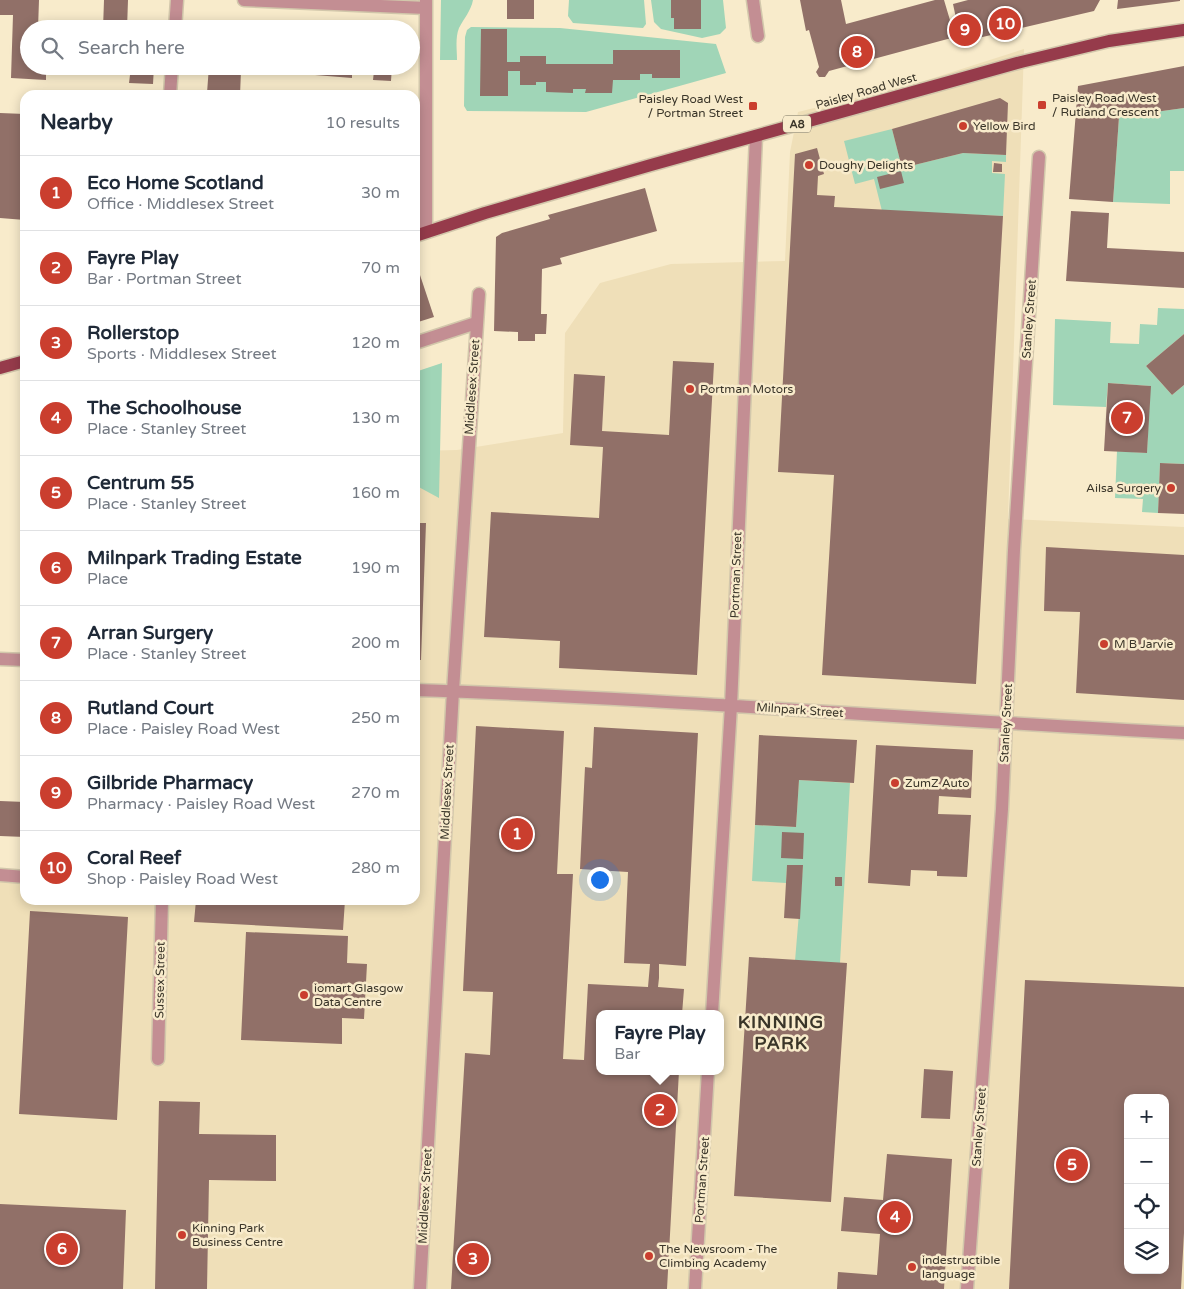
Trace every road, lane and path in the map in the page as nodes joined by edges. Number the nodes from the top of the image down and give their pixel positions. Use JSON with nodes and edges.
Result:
{"nodes":[{"id":1,"x":176,"y":0,"type":"edge"},
{"id":2,"x":244,"y":0,"type":"edge"},
{"id":3,"x":753,"y":0,"type":"edge"},
{"id":4,"x":426,"y":4,"type":"edge"},
{"id":5,"x":175,"y":20,"type":"edge"},
{"id":6,"x":1184,"y":30,"type":"edge"},
{"id":7,"x":758,"y":36,"type":"dead end"},
{"id":8,"x":171,"y":75,"type":"edge"},
{"id":9,"x":170,"y":90,"type":"edge"},
{"id":10,"x":756,"y":136,"type":"junction"},
{"id":11,"x":1039,"y":157,"type":"dead end"},
{"id":12,"x":421,"y":234,"type":"edge"},
{"id":13,"x":479,"y":294,"type":"dead end"},
{"id":14,"x":476,"y":324,"type":"junction"},
{"id":15,"x":420,"y":341,"type":"edge"},
{"id":16,"x":20,"y":362,"type":"edge"},
{"id":17,"x":0,"y":368,"type":"edge"},
{"id":18,"x":0,"y":659,"type":"edge"},
{"id":19,"x":20,"y":660,"type":"edge"},
{"id":20,"x":420,"y":690,"type":"edge"},
{"id":21,"x":453,"y":691,"type":"junction"},
{"id":22,"x":731,"y":706,"type":"junction"},
{"id":23,"x":1006,"y":724,"type":"junction"},
{"id":24,"x":1184,"y":732,"type":"edge"},
{"id":25,"x":0,"y":876,"type":"edge"},
{"id":26,"x":20,"y":878,"type":"edge"},
{"id":27,"x":162,"y":905,"type":"edge"},
{"id":28,"x":712,"y":1010,"type":"edge"},
{"id":29,"x":158,"y":1060,"type":"dead end"},
{"id":30,"x":708,"y":1075,"type":"edge"},
{"id":31,"x":420,"y":1289,"type":"edge"},
{"id":32,"x":695,"y":1289,"type":"edge"},
{"id":33,"x":967,"y":1289,"type":"edge"}],
"edges":[{"from":1,"to":5,"type":"street"},
{"from":2,"to":4,"type":"street"},
{"from":3,"to":7,"type":"street"},
{"from":4,"to":12,"type":"street"},
{"from":6,"to":10,"type":"main road","name":"Paisley Road West","number":"A8"},
{"from":8,"to":9,"type":"street"},
{"from":10,"to":12,"type":"main road","name":"Paisley Road West","number":"A8"},
{"from":10,"to":22,"type":"street","name":"Portman Street"},
{"from":11,"to":23,"type":"street","name":"Stanley Street"},
{"from":13,"to":14,"type":"street","name":"Middlesex Street"},
{"from":14,"to":15,"type":"street"},
{"from":14,"to":21,"type":"street","name":"Middlesex Street"},
{"from":16,"to":17,"type":"main road"},
{"from":18,"to":19,"type":"street"},
{"from":20,"to":21,"type":"street","name":"Milnpark Street"},
{"from":21,"to":22,"type":"street","name":"Milnpark Street"},
{"from":21,"to":31,"type":"street","name":"Middlesex Street"},
{"from":22,"to":23,"type":"street","name":"Milnpark Street"},
{"from":22,"to":28,"type":"street","name":"Portman Street"},
{"from":23,"to":24,"type":"street","name":"Milnpark Street"},
{"from":23,"to":33,"type":"street","name":"Stanley Street"},
{"from":25,"to":26,"type":"street"},
{"from":27,"to":29,"type":"street","name":"Sussex Street"},
{"from":30,"to":32,"type":"street","name":"Portman Street"}]}
